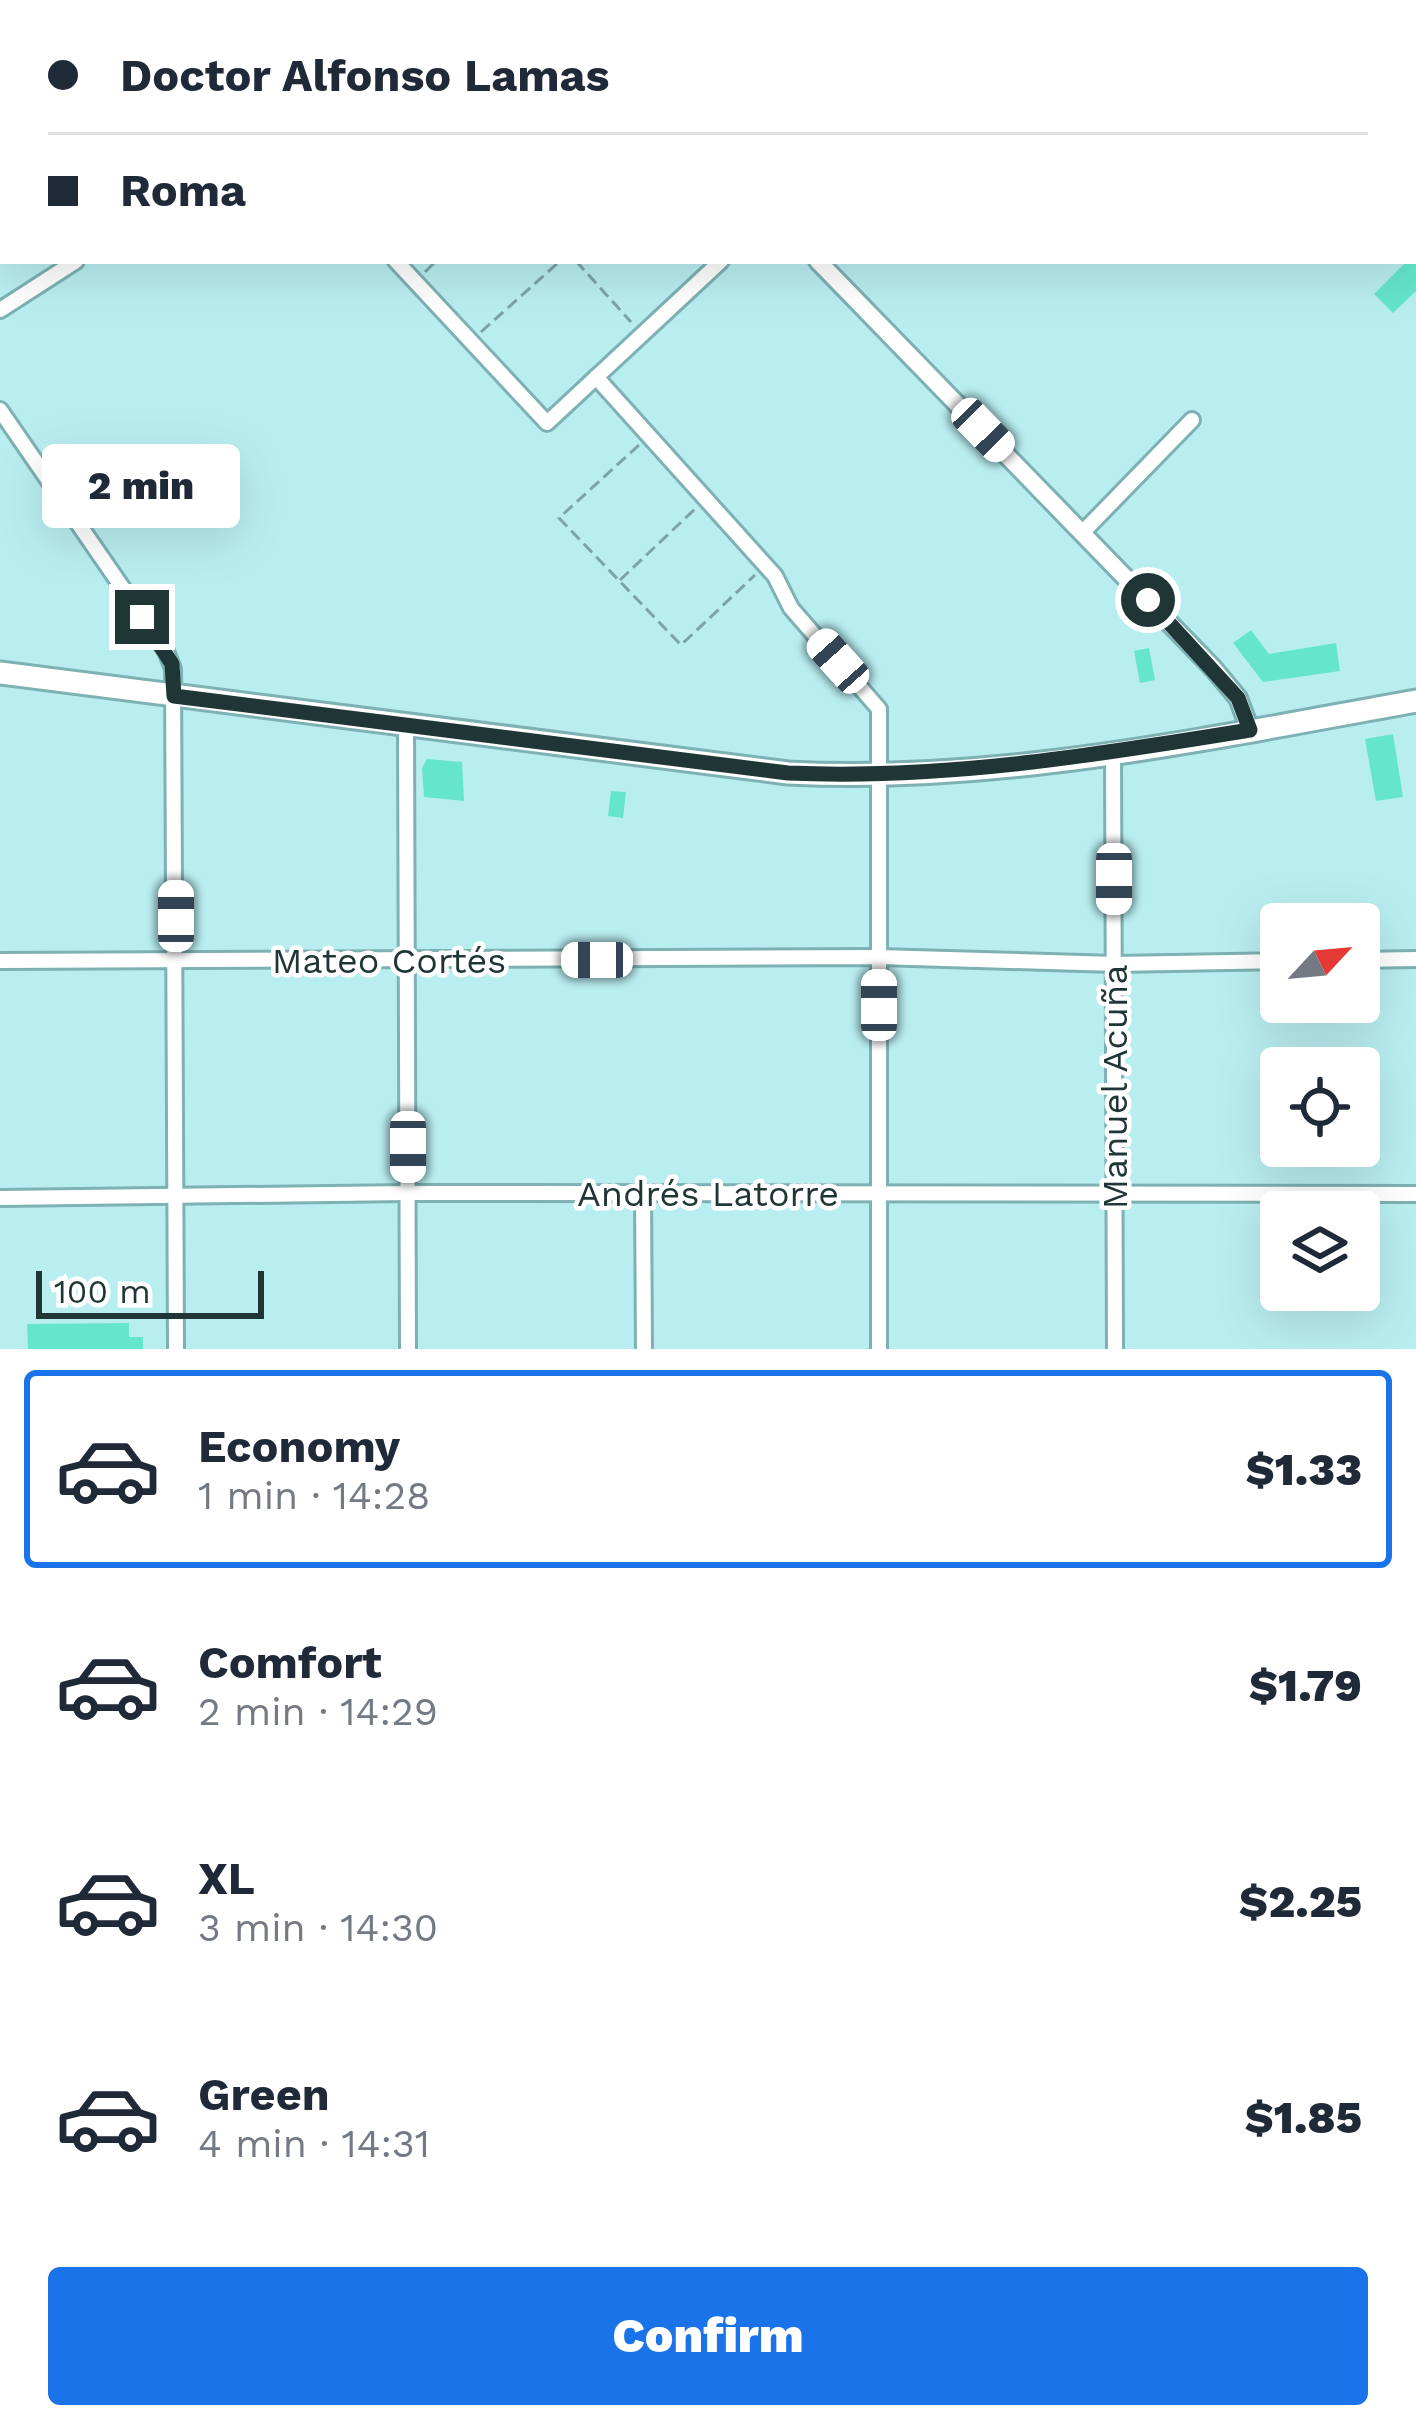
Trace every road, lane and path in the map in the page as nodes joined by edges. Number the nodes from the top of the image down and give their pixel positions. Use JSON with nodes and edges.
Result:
{"nodes":[{"id":1,"x":71,"y":264,"type":"edge"},
{"id":2,"x":399,"y":264,"type":"edge"},
{"id":3,"x":557,"y":264,"type":"edge"},
{"id":4,"x":579,"y":264,"type":"edge"},
{"id":5,"x":718,"y":264,"type":"edge"},
{"id":6,"x":821,"y":264,"type":"edge"},
{"id":7,"x":0,"y":310,"type":"edge"},
{"id":8,"x":642,"y":334,"type":"junction"},
{"id":9,"x":471,"y":342,"type":"junction"},
{"id":10,"x":596,"y":377,"type":"junction"},
{"id":11,"x":0,"y":410,"type":"edge"},
{"id":12,"x":1192,"y":420,"type":"dead end"},
{"id":13,"x":650,"y":436,"type":"junction"},
{"id":14,"x":706,"y":499,"type":"junction"},
{"id":15,"x":1083,"y":532,"type":"junction"},
{"id":16,"x":766,"y":565,"type":"junction"},
{"id":17,"x":620,"y":581,"type":"junction"},
{"id":18,"x":0,"y":673,"type":"edge"},
{"id":19,"x":174,"y":696,"type":"junction"},
{"id":20,"x":1416,"y":701,"type":"edge"},
{"id":21,"x":406,"y":724,"type":"junction"},
{"id":22,"x":1250,"y":730,"type":"junction"},
{"id":23,"x":1113,"y":752,"type":"junction"},
{"id":24,"x":878,"y":776,"type":"junction"},
{"id":25,"x":879,"y":958,"type":"junction"},
{"id":26,"x":1416,"y":959,"type":"edge"},
{"id":27,"x":176,"y":960,"type":"junction"},
{"id":28,"x":1380,"y":960,"type":"edge"},
{"id":29,"x":0,"y":961,"type":"edge"},
{"id":30,"x":1260,"y":961,"type":"edge"},
{"id":31,"x":408,"y":962,"type":"junction"},
{"id":32,"x":1115,"y":964,"type":"junction"},
{"id":33,"x":408,"y":1193,"type":"junction"},
{"id":34,"x":643,"y":1193,"type":"junction"},
{"id":35,"x":879,"y":1194,"type":"junction"},
{"id":36,"x":1115,"y":1194,"type":"junction"},
{"id":37,"x":1416,"y":1194,"type":"edge"},
{"id":38,"x":0,"y":1198,"type":"edge"},
{"id":39,"x":178,"y":1198,"type":"junction"},
{"id":40,"x":176,"y":1349,"type":"edge"},
{"id":41,"x":409,"y":1349,"type":"edge"},
{"id":42,"x":644,"y":1349,"type":"edge"},
{"id":43,"x":879,"y":1349,"type":"edge"},
{"id":44,"x":1115,"y":1349,"type":"edge"}],
"edges":[{"from":1,"to":7,"type":"street"},
{"from":2,"to":9,"type":"street"},
{"from":3,"to":9,"type":"path"},
{"from":4,"to":8,"type":"path"},
{"from":5,"to":8,"type":"street"},
{"from":6,"to":15,"type":"street"},
{"from":8,"to":10,"type":"street"},
{"from":9,"to":10,"type":"street"},
{"from":10,"to":13,"type":"street"},
{"from":11,"to":19,"type":"street"},
{"from":12,"to":15,"type":"street"},
{"from":13,"to":14,"type":"street"},
{"from":13,"to":17,"type":"path"},
{"from":14,"to":16,"type":"street"},
{"from":14,"to":17,"type":"path"},
{"from":15,"to":22,"type":"street"},
{"from":16,"to":17,"type":"path"},
{"from":16,"to":24,"type":"street"},
{"from":18,"to":19,"type":"main road"},
{"from":19,"to":21,"type":"main road"},
{"from":19,"to":27,"type":"street"},
{"from":20,"to":22,"type":"main road"},
{"from":21,"to":24,"type":"main road"},
{"from":21,"to":31,"type":"street"},
{"from":22,"to":23,"type":"main road"},
{"from":23,"to":24,"type":"main road"},
{"from":23,"to":32,"type":"street","name":"Manuel Acuña"},
{"from":24,"to":25,"type":"street"},
{"from":25,"to":31,"type":"street","name":"Mateo Cortés"},
{"from":25,"to":32,"type":"street","name":"Mateo Cortés"},
{"from":25,"to":35,"type":"street"},
{"from":26,"to":28,"type":"street"},
{"from":27,"to":29,"type":"street","name":"Mateo Cortés"},
{"from":27,"to":31,"type":"street","name":"Mateo Cortés"},
{"from":27,"to":39,"type":"street"},
{"from":30,"to":32,"type":"street","name":"Mateo Cortés"},
{"from":31,"to":33,"type":"street"},
{"from":32,"to":36,"type":"street","name":"Manuel Acuña"},
{"from":33,"to":34,"type":"street","name":"Andrés Latorre"},
{"from":33,"to":39,"type":"street","name":"Andrés Latorre"},
{"from":33,"to":41,"type":"street"},
{"from":34,"to":35,"type":"street","name":"Andrés Latorre"},
{"from":34,"to":42,"type":"street"},
{"from":35,"to":36,"type":"street","name":"Andrés Latorre"},
{"from":35,"to":43,"type":"street"},
{"from":36,"to":37,"type":"street","name":"Andrés Latorre"},
{"from":36,"to":44,"type":"street","name":"Manuel Acuña"},
{"from":38,"to":39,"type":"street","name":"Andrés Latorre"},
{"from":39,"to":40,"type":"street"}]}
